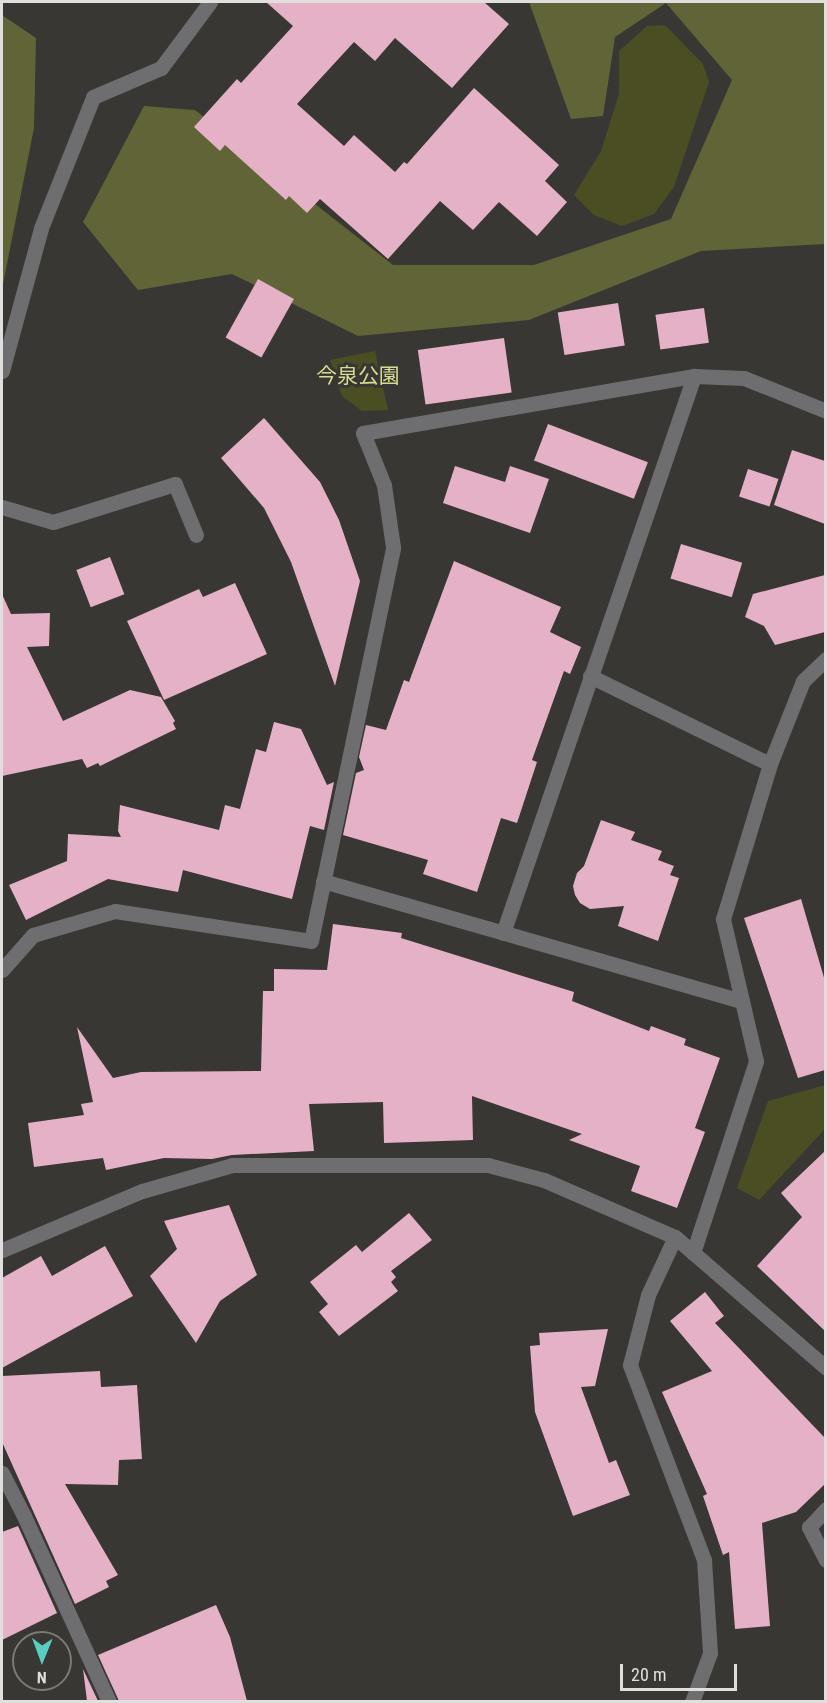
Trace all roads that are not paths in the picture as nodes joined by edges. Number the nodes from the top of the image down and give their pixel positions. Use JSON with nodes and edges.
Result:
{"nodes":[{"id":1,"x":210,"y":2,"type":"edge"},
{"id":2,"x":2,"y":371,"type":"edge"},
{"id":3,"x":694,"y":376,"type":"junction"},
{"id":4,"x":825,"y":411,"type":"edge"},
{"id":5,"x":2,"y":507,"type":"edge"},
{"id":6,"x":196,"y":535,"type":"dead end"},
{"id":7,"x":825,"y":659,"type":"edge"},
{"id":8,"x":591,"y":676,"type":"junction"},
{"id":9,"x":770,"y":764,"type":"junction"},
{"id":10,"x":323,"y":881,"type":"junction"},
{"id":11,"x":503,"y":933,"type":"junction"},
{"id":12,"x":2,"y":970,"type":"edge"},
{"id":13,"x":742,"y":1001,"type":"junction"},
{"id":14,"x":675,"y":1237,"type":"junction"},
{"id":15,"x":2,"y":1250,"type":"edge"},
{"id":16,"x":693,"y":1253,"type":"junction"},
{"id":17,"x":825,"y":1368,"type":"edge"},
{"id":18,"x":2,"y":1473,"type":"edge"},
{"id":19,"x":825,"y":1509,"type":"edge"},
{"id":20,"x":825,"y":1560,"type":"edge"},
{"id":21,"x":109,"y":1701,"type":"edge"},
{"id":22,"x":692,"y":1701,"type":"edge"}],
"edges":[{"from":1,"to":2,"type":"street"},
{"from":3,"to":4,"type":"street"},
{"from":3,"to":8,"type":"street"},
{"from":3,"to":10,"type":"street"},
{"from":5,"to":6,"type":"street"},
{"from":7,"to":9,"type":"street"},
{"from":8,"to":9,"type":"street"},
{"from":8,"to":11,"type":"street"},
{"from":9,"to":13,"type":"street"},
{"from":10,"to":11,"type":"street"},
{"from":10,"to":12,"type":"street"},
{"from":11,"to":13,"type":"street"},
{"from":13,"to":16,"type":"street"},
{"from":14,"to":15,"type":"street"},
{"from":14,"to":16,"type":"street"},
{"from":14,"to":22,"type":"street"},
{"from":16,"to":17,"type":"street"},
{"from":18,"to":21,"type":"street"},
{"from":19,"to":20,"type":"street"}]}
